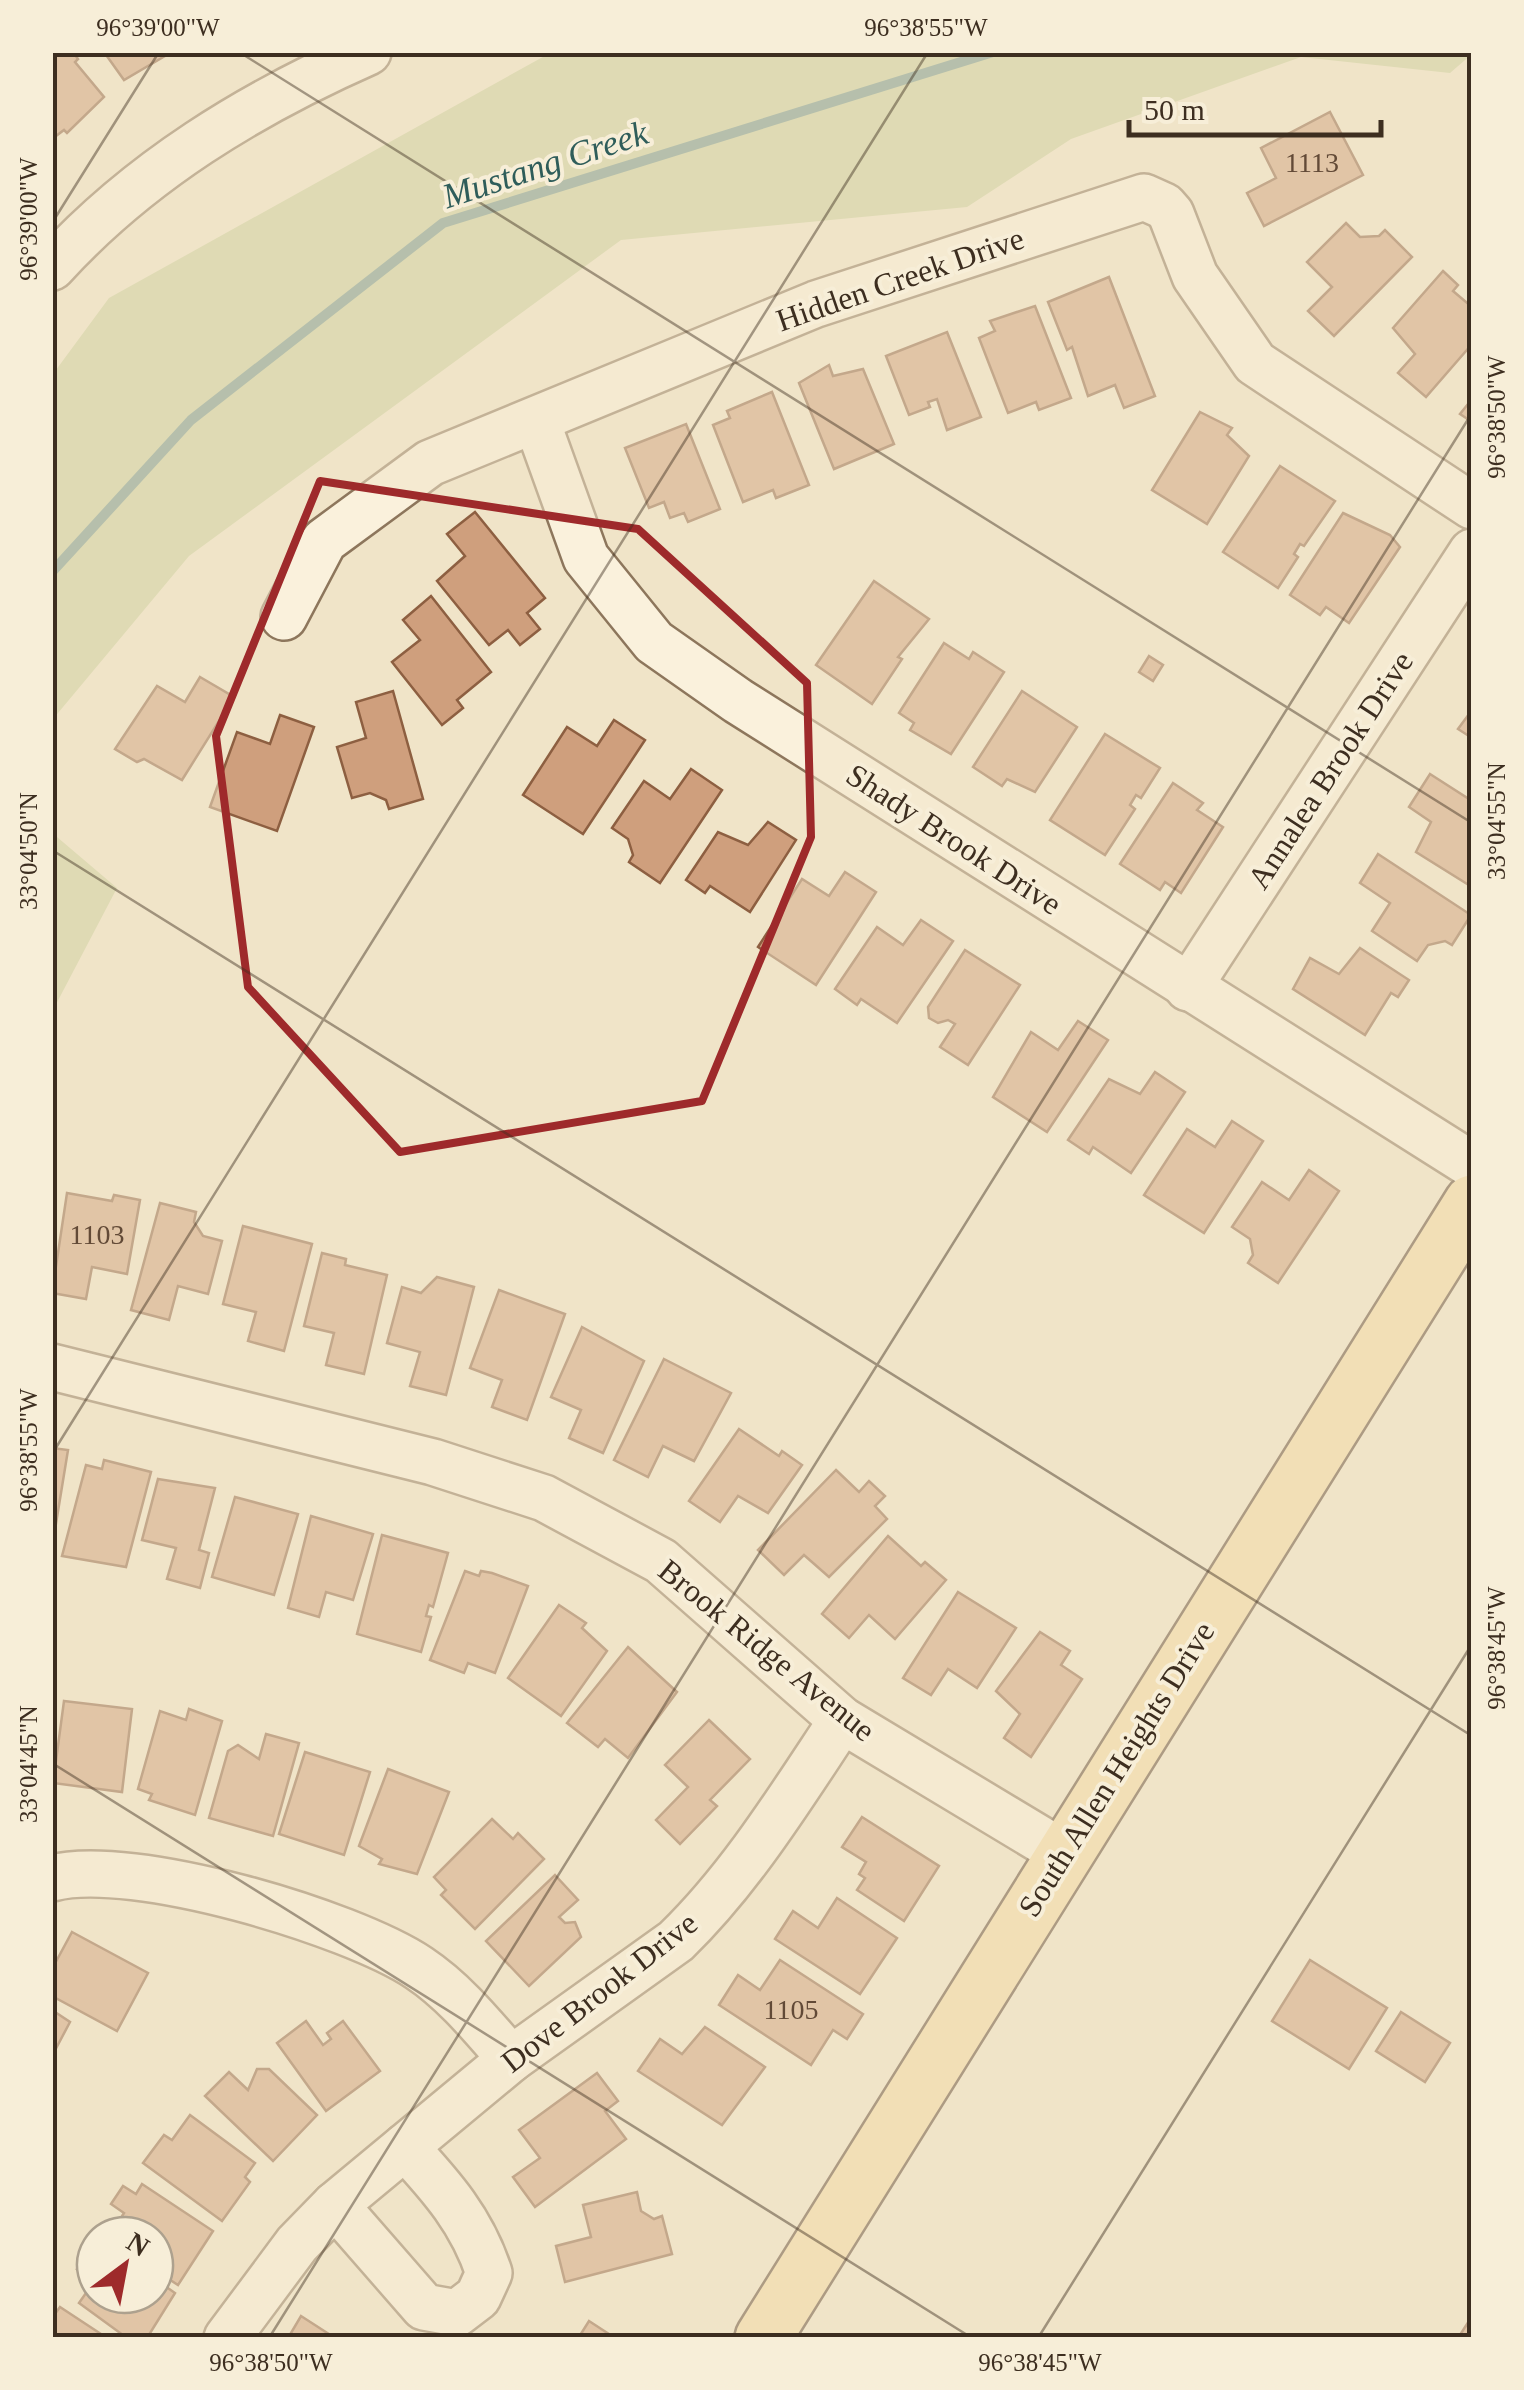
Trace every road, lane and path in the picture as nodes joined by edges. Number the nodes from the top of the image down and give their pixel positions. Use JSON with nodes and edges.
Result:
{"nodes":[{"id":1,"x":368,"y":52,"type":"edge"},
{"id":2,"x":52,"y":267,"type":"edge"},
{"id":3,"x":537,"y":422,"type":"junction"},
{"id":4,"x":1472,"y":506,"type":"edge"},
{"id":5,"x":1472,"y":552,"type":"edge"},
{"id":6,"x":284,"y":617,"type":"dead end"},
{"id":7,"x":1188,"y":988,"type":"junction"},
{"id":8,"x":1472,"y":1165,"type":"edge"},
{"id":9,"x":1472,"y":1203,"type":"edge"},
{"id":10,"x":52,"y":1367,"type":"edge"},
{"id":11,"x":842,"y":1720,"type":"junction"},
{"id":12,"x":1063,"y":1853,"type":"junction"},
{"id":13,"x":52,"y":1878,"type":"edge"},
{"id":14,"x":511,"y":2059,"type":"junction"},
{"id":15,"x":405,"y":2147,"type":"junction"},
{"id":16,"x":334,"y":2204,"type":"junction"},
{"id":17,"x":227,"y":2338,"type":"edge"},
{"id":18,"x":763,"y":2338,"type":"edge"}],
"edges":[{"from":1,"to":2,"type":"street"},
{"from":3,"to":4,"type":"street","name":"Hidden Creek Drive"},
{"from":3,"to":6,"type":"street","name":"Hidden Creek Drive"},
{"from":3,"to":7,"type":"street","name":"Shady Brook Drive"},
{"from":5,"to":7,"type":"street","name":"Annalea Brook Drive"},
{"from":7,"to":8,"type":"street","name":"Shady Brook Drive"},
{"from":9,"to":12,"type":"main road","name":"South Allen Heights Drive"},
{"from":10,"to":11,"type":"street","name":"Brook Ridge Avenue"},
{"from":11,"to":12,"type":"street","name":"Brook Ridge Avenue"},
{"from":11,"to":14,"type":"street","name":"Dove Brook Drive"},
{"from":12,"to":18,"type":"main road","name":"South Allen Heights Drive"},
{"from":13,"to":14,"type":"street"},
{"from":14,"to":15,"type":"street","name":"Dove Brook Drive"},
{"from":15,"to":16,"type":"street","name":"Dove Brook Drive"},
{"from":15,"to":16,"type":"street"},
{"from":16,"to":17,"type":"street","name":"Dove Brook Drive"}]}
